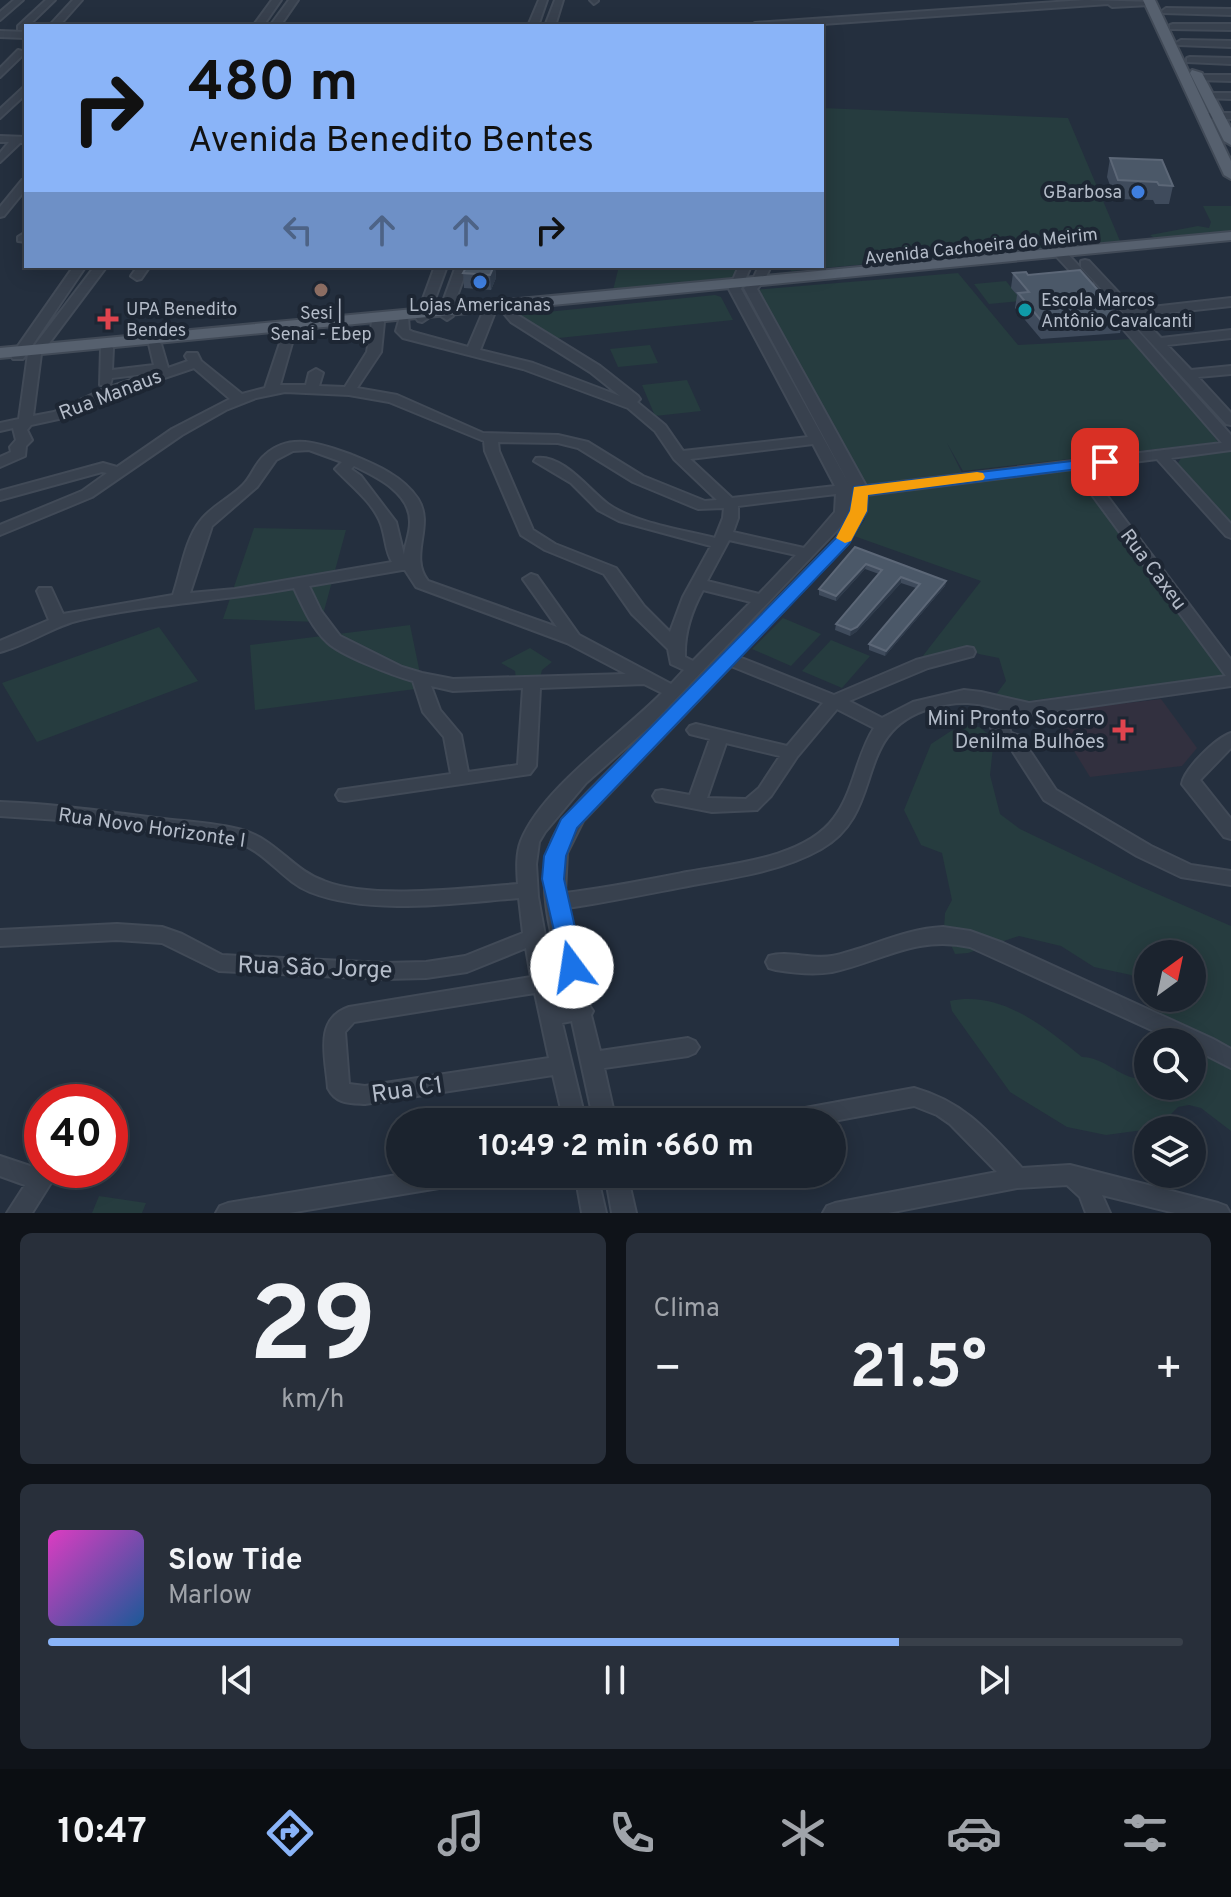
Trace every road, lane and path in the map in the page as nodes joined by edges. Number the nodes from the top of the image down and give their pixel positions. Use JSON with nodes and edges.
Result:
{"nodes":[{"id":1,"x":6,"y":0,"type":"edge"},
{"id":2,"x":19,"y":0,"type":"edge"},
{"id":3,"x":78,"y":0,"type":"edge"},
{"id":4,"x":1123,"y":0,"type":"edge"},
{"id":5,"x":50,"y":1,"type":"edge"},
{"id":6,"x":277,"y":1,"type":"edge"},
{"id":7,"x":294,"y":1,"type":"edge"},
{"id":8,"x":543,"y":1,"type":"edge"},
{"id":9,"x":559,"y":1,"type":"edge"},
{"id":10,"x":1157,"y":3,"type":"edge"},
{"id":11,"x":1,"y":12,"type":"edge"},
{"id":12,"x":1231,"y":12,"type":"edge"},
{"id":13,"x":31,"y":24,"type":"edge"},
{"id":14,"x":56,"y":24,"type":"edge"},
{"id":15,"x":260,"y":24,"type":"edge"},
{"id":16,"x":277,"y":24,"type":"edge"},
{"id":17,"x":534,"y":24,"type":"edge"},
{"id":18,"x":551,"y":24,"type":"edge"},
{"id":19,"x":783,"y":24,"type":"edge"},
{"id":20,"x":824,"y":24,"type":"edge"},
{"id":21,"x":1173,"y":27,"type":"junction"},
{"id":22,"x":1231,"y":27,"type":"edge"},
{"id":23,"x":0,"y":32,"type":"edge"},
{"id":24,"x":24,"y":32,"type":"edge"},
{"id":25,"x":1181,"y":43,"type":"junction"},
{"id":26,"x":1231,"y":44,"type":"edge"},
{"id":27,"x":21,"y":52,"type":"dead end"},
{"id":28,"x":1190,"y":60,"type":"junction"},
{"id":29,"x":1231,"y":61,"type":"edge"},
{"id":30,"x":0,"y":74,"type":"edge"},
{"id":31,"x":1199,"y":78,"type":"junction"},
{"id":32,"x":1231,"y":78,"type":"edge"},
{"id":33,"x":24,"y":90,"type":"edge"},
{"id":34,"x":1208,"y":96,"type":"junction"},
{"id":35,"x":1231,"y":96,"type":"edge"},
{"id":36,"x":0,"y":115,"type":"edge"},
{"id":37,"x":1202,"y":116,"type":"junction"},
{"id":38,"x":1224,"y":116,"type":"edge"},
{"id":39,"x":0,"y":133,"type":"edge"},
{"id":40,"x":24,"y":136,"type":"edge"},
{"id":41,"x":1230,"y":137,"type":"edge"},
{"id":42,"x":0,"y":139,"type":"edge"},
{"id":43,"x":0,"y":159,"type":"edge"},
{"id":44,"x":1231,"y":175,"type":"edge"},
{"id":45,"x":24,"y":184,"type":"edge"},
{"id":46,"x":0,"y":214,"type":"edge"},
{"id":47,"x":1231,"y":238,"type":"edge"},
{"id":48,"x":1069,"y":255,"type":"junction"},
{"id":49,"x":79,"y":268,"type":"edge"},
{"id":50,"x":99,"y":268,"type":"edge"},
{"id":51,"x":440,"y":268,"type":"edge"},
{"id":52,"x":461,"y":268,"type":"edge"},
{"id":53,"x":745,"y":268,"type":"edge"},
{"id":54,"x":763,"y":268,"type":"edge"},
{"id":55,"x":745,"y":286,"type":"junction"},
{"id":56,"x":1231,"y":302,"type":"edge"},
{"id":57,"x":507,"y":310,"type":"junction"},
{"id":58,"x":489,"y":312,"type":"junction"},
{"id":59,"x":1130,"y":313,"type":"junction"},
{"id":60,"x":448,"y":314,"type":"junction"},
{"id":61,"x":422,"y":316,"type":"junction"},
{"id":62,"x":404,"y":320,"type":"junction"},
{"id":63,"x":378,"y":322,"type":"junction"},
{"id":64,"x":1231,"y":334,"type":"edge"},
{"id":65,"x":1157,"y":342,"type":"junction"},
{"id":66,"x":286,"y":343,"type":"dead end"},
{"id":67,"x":155,"y":344,"type":"junction"},
{"id":68,"x":107,"y":348,"type":"junction"},
{"id":69,"x":473,"y":351,"type":"junction"},
{"id":70,"x":28,"y":353,"type":"junction"},
{"id":71,"x":0,"y":355,"type":"edge"},
{"id":72,"x":1174,"y":359,"type":"junction"},
{"id":73,"x":1158,"y":361,"type":"junction"},
{"id":74,"x":1231,"y":370,"type":"edge"},
{"id":75,"x":161,"y":371,"type":"junction"},
{"id":76,"x":316,"y":373,"type":"dead end"},
{"id":77,"x":1188,"y":374,"type":"junction"},
{"id":78,"x":311,"y":389,"type":"junction"},
{"id":79,"x":271,"y":391,"type":"junction"},
{"id":80,"x":349,"y":391,"type":"junction"},
{"id":81,"x":239,"y":399,"type":"junction"},
{"id":82,"x":1225,"y":406,"type":"edge"},
{"id":83,"x":644,"y":412,"type":"junction"},
{"id":84,"x":1231,"y":421,"type":"edge"},
{"id":85,"x":25,"y":424,"type":"junction"},
{"id":86,"x":0,"y":427,"type":"edge"},
{"id":87,"x":490,"y":437,"type":"junction"},
{"id":88,"x":815,"y":440,"type":"junction"},
{"id":89,"x":1231,"y":445,"type":"edge"},
{"id":90,"x":1161,"y":455,"type":"junction"},
{"id":91,"x":679,"y":456,"type":"junction"},
{"id":92,"x":541,"y":461,"type":"dead end"},
{"id":93,"x":350,"y":462,"type":"junction"},
{"id":94,"x":0,"y":463,"type":"edge"},
{"id":95,"x":1077,"y":465,"type":"junction"},
{"id":96,"x":117,"y":472,"type":"junction"},
{"id":97,"x":850,"y":491,"type":"junction"},
{"id":98,"x":0,"y":496,"type":"edge"},
{"id":99,"x":731,"y":505,"type":"junction"},
{"id":100,"x":0,"y":530,"type":"edge"},
{"id":101,"x":1231,"y":533,"type":"edge"},
{"id":102,"x":722,"y":540,"type":"junction"},
{"id":103,"x":807,"y":553,"type":"junction"},
{"id":104,"x":406,"y":566,"type":"junction"},
{"id":105,"x":531,"y":579,"type":"dead end"},
{"id":106,"x":299,"y":581,"type":"junction"},
{"id":107,"x":698,"y":584,"type":"junction"},
{"id":108,"x":45,"y":591,"type":"dead end"},
{"id":109,"x":180,"y":599,"type":"junction"},
{"id":110,"x":761,"y":599,"type":"junction"},
{"id":111,"x":58,"y":623,"type":"junction"},
{"id":112,"x":573,"y":639,"type":"junction"},
{"id":113,"x":673,"y":645,"type":"junction"},
{"id":114,"x":0,"y":647,"type":"edge"},
{"id":115,"x":967,"y":652,"type":"dead end"},
{"id":116,"x":727,"y":658,"type":"junction"},
{"id":117,"x":694,"y":668,"type":"junction"},
{"id":118,"x":1231,"y":672,"type":"edge"},
{"id":119,"x":420,"y":678,"type":"junction"},
{"id":120,"x":644,"y":679,"type":"junction"},
{"id":121,"x":1231,"y":681,"type":"edge"},
{"id":122,"x":532,"y":683,"type":"junction"},
{"id":123,"x":673,"y":692,"type":"junction"},
{"id":124,"x":834,"y":701,"type":"junction"},
{"id":125,"x":1012,"y":709,"type":"junction"},
{"id":126,"x":884,"y":726,"type":"junction"},
{"id":127,"x":651,"y":727,"type":"junction"},
{"id":128,"x":696,"y":730,"type":"dead end"},
{"id":129,"x":720,"y":736,"type":"junction"},
{"id":130,"x":1231,"y":739,"type":"edge"},
{"id":131,"x":791,"y":753,"type":"junction"},
{"id":132,"x":461,"y":779,"type":"junction"},
{"id":133,"x":345,"y":795,"type":"dead end"},
{"id":134,"x":662,"y":796,"type":"dead end"},
{"id":135,"x":696,"y":803,"type":"junction"},
{"id":136,"x":0,"y":809,"type":"edge"},
{"id":137,"x":1231,"y":832,"type":"edge"},
{"id":138,"x":1231,"y":878,"type":"edge"},
{"id":139,"x":527,"y":890,"type":"junction"},
{"id":140,"x":556,"y":902,"type":"junction"},
{"id":141,"x":536,"y":936,"type":"junction"},
{"id":142,"x":0,"y":938,"type":"edge"},
{"id":143,"x":776,"y":962,"type":"dead end"},
{"id":144,"x":545,"y":983,"type":"junction"},
{"id":145,"x":583,"y":1011,"type":"junction"},
{"id":146,"x":552,"y":1017,"type":"junction"},
{"id":147,"x":688,"y":1047,"type":"dead end"},
{"id":148,"x":1231,"y":1059,"type":"edge"},
{"id":149,"x":594,"y":1061,"type":"junction"},
{"id":150,"x":563,"y":1065,"type":"junction"},
{"id":151,"x":572,"y":1108,"type":"edge"},
{"id":152,"x":602,"y":1108,"type":"edge"},
{"id":153,"x":846,"y":1110,"type":"edge"},
{"id":154,"x":0,"y":1166,"type":"edge"},
{"id":155,"x":24,"y":1171,"type":"edge"},
{"id":156,"x":1070,"y":1175,"type":"junction"},
{"id":157,"x":1017,"y":1178,"type":"junction"},
{"id":158,"x":386,"y":1187,"type":"edge"},
{"id":159,"x":36,"y":1188,"type":"edge"},
{"id":160,"x":589,"y":1188,"type":"edge"},
{"id":161,"x":619,"y":1188,"type":"edge"},
{"id":162,"x":19,"y":1213,"type":"edge"},
{"id":163,"x":228,"y":1213,"type":"edge"},
{"id":164,"x":594,"y":1213,"type":"edge"},
{"id":165,"x":624,"y":1213,"type":"edge"},
{"id":166,"x":835,"y":1213,"type":"edge"},
{"id":167,"x":1098,"y":1213,"type":"edge"},
{"id":168,"x":1218,"y":1213,"type":"edge"}],
"edges":[{"from":1,"to":11,"type":"street"},
{"from":2,"to":11,"type":"street"},
{"from":3,"to":14,"type":"street"},
{"from":4,"to":19,"type":"street"},
{"from":5,"to":13,"type":"street"},
{"from":6,"to":7,"type":"street"},
{"from":6,"to":15,"type":"street"},
{"from":7,"to":16,"type":"street"},
{"from":8,"to":9,"type":"street"},
{"from":8,"to":17,"type":"street"},
{"from":9,"to":18,"type":"street"},
{"from":10,"to":12,"type":"street"},
{"from":10,"to":20,"type":"street"},
{"from":10,"to":21,"type":"main road"},
{"from":10,"to":37,"type":"main road"},
{"from":21,"to":22,"type":"street"},
{"from":21,"to":25,"type":"main road"},
{"from":23,"to":24,"type":"street"},
{"from":25,"to":26,"type":"street"},
{"from":25,"to":28,"type":"main road"},
{"from":27,"to":30,"type":"street"},
{"from":28,"to":29,"type":"street"},
{"from":28,"to":31,"type":"main road"},
{"from":31,"to":32,"type":"street"},
{"from":31,"to":34,"type":"main road"},
{"from":33,"to":36,"type":"street"},
{"from":34,"to":35,"type":"street"},
{"from":34,"to":38,"type":"main road"},
{"from":37,"to":38,"type":"street"},
{"from":37,"to":44,"type":"main road"},
{"from":38,"to":41,"type":"main road"},
{"from":39,"to":40,"type":"street"},
{"from":40,"to":42,"type":"street"},
{"from":40,"to":43,"type":"street"},
{"from":45,"to":46,"type":"street"},
{"from":47,"to":48,"type":"main road","name":"Avenida Cachoeira do Meirim"},
{"from":48,"to":55,"type":"main road","name":"Avenida Cachoeira do Meirim"},
{"from":48,"to":59,"type":"street"},
{"from":48,"to":73,"type":"street"},
{"from":49,"to":70,"type":"street"},
{"from":50,"to":70,"type":"street"},
{"from":51,"to":52,"type":"street"},
{"from":51,"to":61,"type":"street"},
{"from":52,"to":60,"type":"street"},
{"from":53,"to":55,"type":"street"},
{"from":54,"to":55,"type":"street"},
{"from":55,"to":57,"type":"main road"},
{"from":55,"to":60,"type":"main road"},
{"from":55,"to":88,"type":"street"},
{"from":55,"to":97,"type":"street"},
{"from":56,"to":59,"type":"street"},
{"from":57,"to":58,"type":"main road"},
{"from":57,"to":83,"type":"street"},
{"from":58,"to":60,"type":"main road"},
{"from":58,"to":69,"type":"street"},
{"from":59,"to":65,"type":"street"},
{"from":60,"to":61,"type":"main road"},
{"from":61,"to":62,"type":"main road"},
{"from":61,"to":70,"type":"main road"},
{"from":62,"to":63,"type":"main road"},
{"from":62,"to":69,"type":"street"},
{"from":63,"to":67,"type":"main road"},
{"from":63,"to":80,"type":"street"},
{"from":64,"to":65,"type":"street"},
{"from":65,"to":72,"type":"street"},
{"from":66,"to":79,"type":"street"},
{"from":67,"to":68,"type":"main road"},
{"from":67,"to":75,"type":"street"},
{"from":68,"to":70,"type":"main road"},
{"from":68,"to":75,"type":"street"},
{"from":69,"to":83,"type":"street"},
{"from":70,"to":71,"type":"main road"},
{"from":70,"to":85,"type":"street"},
{"from":72,"to":73,"type":"street"},
{"from":72,"to":77,"type":"street"},
{"from":73,"to":89,"type":"street"},
{"from":74,"to":77,"type":"street"},
{"from":75,"to":81,"type":"street","name":"Rua Manaus"},
{"from":75,"to":85,"type":"street","name":"Rua Manaus"},
{"from":76,"to":78,"type":"street"},
{"from":77,"to":82,"type":"street"},
{"from":78,"to":79,"type":"street"},
{"from":78,"to":80,"type":"street"},
{"from":79,"to":81,"type":"street"},
{"from":80,"to":87,"type":"street"},
{"from":81,"to":96,"type":"street"},
{"from":82,"to":84,"type":"street"},
{"from":83,"to":91,"type":"street"},
{"from":85,"to":86,"type":"street","name":"Rua Manaus"},
{"from":85,"to":94,"type":"street"},
{"from":87,"to":99,"type":"street"},
{"from":87,"to":113,"type":"street"},
{"from":88,"to":91,"type":"street"},
{"from":88,"to":97,"type":"street"},
{"from":89,"to":90,"type":"street"},
{"from":90,"to":95,"type":"street"},
{"from":90,"to":101,"type":"street"},
{"from":91,"to":99,"type":"street"},
{"from":92,"to":102,"type":"street"},
{"from":93,"to":104,"type":"street"},
{"from":93,"to":104,"type":"street"},
{"from":93,"to":109,"type":"street"},
{"from":95,"to":97,"type":"street"},
{"from":95,"to":118,"type":"street","name":"Rua Caxeu"},
{"from":96,"to":98,"type":"street"},
{"from":96,"to":100,"type":"street"},
{"from":97,"to":99,"type":"street"},
{"from":97,"to":103,"type":"street"},
{"from":97,"to":116,"type":"street"},
{"from":99,"to":102,"type":"street"},
{"from":102,"to":103,"type":"street"},
{"from":102,"to":107,"type":"street"},
{"from":103,"to":110,"type":"street"},
{"from":104,"to":106,"type":"street"},
{"from":104,"to":112,"type":"street"},
{"from":105,"to":112,"type":"street"},
{"from":106,"to":109,"type":"street"},
{"from":106,"to":119,"type":"street"},
{"from":107,"to":110,"type":"street"},
{"from":107,"to":113,"type":"street"},
{"from":108,"to":111,"type":"street"},
{"from":109,"to":111,"type":"street"},
{"from":110,"to":117,"type":"street"},
{"from":111,"to":114,"type":"street"},
{"from":112,"to":120,"type":"street"},
{"from":113,"to":117,"type":"street"},
{"from":115,"to":124,"type":"street"},
{"from":116,"to":124,"type":"street"},
{"from":116,"to":127,"type":"street"},
{"from":117,"to":123,"type":"street"},
{"from":119,"to":122,"type":"street"},
{"from":119,"to":132,"type":"street"},
{"from":120,"to":122,"type":"street"},
{"from":120,"to":123,"type":"street"},
{"from":121,"to":125,"type":"street"},
{"from":122,"to":132,"type":"street"},
{"from":123,"to":127,"type":"street"},
{"from":124,"to":126,"type":"street"},
{"from":124,"to":131,"type":"street"},
{"from":125,"to":126,"type":"street"},
{"from":125,"to":138,"type":"street"},
{"from":126,"to":140,"type":"street"},
{"from":127,"to":139,"type":"street"},
{"from":127,"to":140,"type":"street"},
{"from":128,"to":129,"type":"street"},
{"from":129,"to":131,"type":"street"},
{"from":129,"to":135,"type":"street"},
{"from":130,"to":137,"type":"street"},
{"from":131,"to":135,"type":"street"},
{"from":132,"to":133,"type":"street"},
{"from":134,"to":135,"type":"street"},
{"from":136,"to":139,"type":"street","name":"Rua Novo Horizonte I"},
{"from":139,"to":141,"type":"street"},
{"from":140,"to":145,"type":"street"},
{"from":141,"to":142,"type":"street","name":"Rua São Jorge"},
{"from":141,"to":144,"type":"street"},
{"from":143,"to":148,"type":"street"},
{"from":144,"to":146,"type":"street"},
{"from":144,"to":150,"type":"street","name":"Rua C1"},
{"from":145,"to":146,"type":"street"},
{"from":145,"to":149,"type":"street"},
{"from":146,"to":150,"type":"street"},
{"from":147,"to":149,"type":"street"},
{"from":149,"to":152,"type":"street"},
{"from":150,"to":151,"type":"street"},
{"from":153,"to":157,"type":"street"},
{"from":154,"to":155,"type":"street"},
{"from":156,"to":157,"type":"street"},
{"from":156,"to":167,"type":"street"},
{"from":156,"to":168,"type":"street"},
{"from":157,"to":166,"type":"street"},
{"from":158,"to":163,"type":"street"},
{"from":159,"to":162,"type":"street"},
{"from":160,"to":164,"type":"street"},
{"from":161,"to":165,"type":"street"}]}
